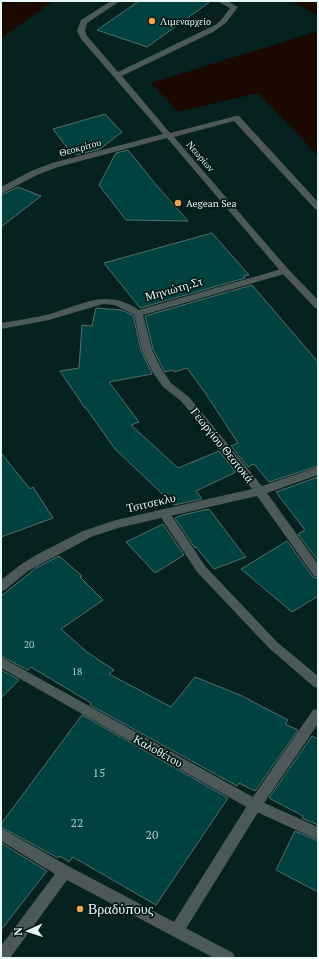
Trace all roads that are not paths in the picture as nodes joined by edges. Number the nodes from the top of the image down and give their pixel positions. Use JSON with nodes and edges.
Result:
{"nodes":[{"id":1,"x":116,"y":1,"type":"edge"},
{"id":2,"x":221,"y":1,"type":"edge"},
{"id":3,"x":117,"y":75,"type":"junction"},
{"id":4,"x":168,"y":134,"type":"junction"},
{"id":5,"x":1,"y":191,"type":"edge"},
{"id":6,"x":318,"y":207,"type":"edge"},
{"id":7,"x":285,"y":271,"type":"junction"},
{"id":8,"x":318,"y":306,"type":"edge"},
{"id":9,"x":138,"y":313,"type":"junction"},
{"id":10,"x":1,"y":326,"type":"edge"},
{"id":11,"x":318,"y":471,"type":"edge"},
{"id":12,"x":260,"y":491,"type":"junction"},
{"id":13,"x":164,"y":513,"type":"junction"},
{"id":14,"x":318,"y":573,"type":"edge"},
{"id":15,"x":1,"y":587,"type":"edge"},
{"id":16,"x":1,"y":662,"type":"edge"},
{"id":17,"x":318,"y":683,"type":"edge"},
{"id":18,"x":318,"y":714,"type":"edge"},
{"id":19,"x":255,"y":806,"type":"junction"},
{"id":20,"x":1,"y":834,"type":"edge"},
{"id":21,"x":318,"y":834,"type":"edge"},
{"id":22,"x":65,"y":872,"type":"junction"},
{"id":23,"x":177,"y":930,"type":"junction"},
{"id":24,"x":1,"y":958,"type":"edge"},
{"id":25,"x":228,"y":958,"type":"edge"}],
"edges":[{"from":1,"to":3,"type":"street","name":"Νεωρίων"},
{"from":2,"to":3,"type":"street"},
{"from":3,"to":4,"type":"street","name":"Νεωρίων"},
{"from":4,"to":5,"type":"street","name":"Θεοκρίτου"},
{"from":4,"to":6,"type":"street","name":"Θεοκρίτου"},
{"from":4,"to":7,"type":"street","name":"Νεωρίων"},
{"from":7,"to":8,"type":"street","name":"Νεωρίων"},
{"from":7,"to":9,"type":"street","name":"Μηνιώτη.Στ"},
{"from":9,"to":10,"type":"street","name":"Μηνιώτη.Στ"},
{"from":9,"to":12,"type":"street","name":"Γεωργίου Θεοτοκά"},
{"from":11,"to":12,"type":"street","name":"Τσιτσεκλυ"},
{"from":12,"to":13,"type":"street","name":"Τσιτσεκλυ"},
{"from":12,"to":14,"type":"street","name":"Γεωργίου Θεοτοκά"},
{"from":13,"to":15,"type":"street","name":"Τσιτσεκλυ"},
{"from":13,"to":17,"type":"street"},
{"from":16,"to":19,"type":"street","name":"Καλοθέτου"},
{"from":18,"to":19,"type":"street"},
{"from":19,"to":21,"type":"street","name":"Καλοθέτου"},
{"from":19,"to":23,"type":"street"},
{"from":20,"to":22,"type":"street"},
{"from":22,"to":23,"type":"street"},
{"from":22,"to":24,"type":"street"},
{"from":23,"to":25,"type":"street"}]}
